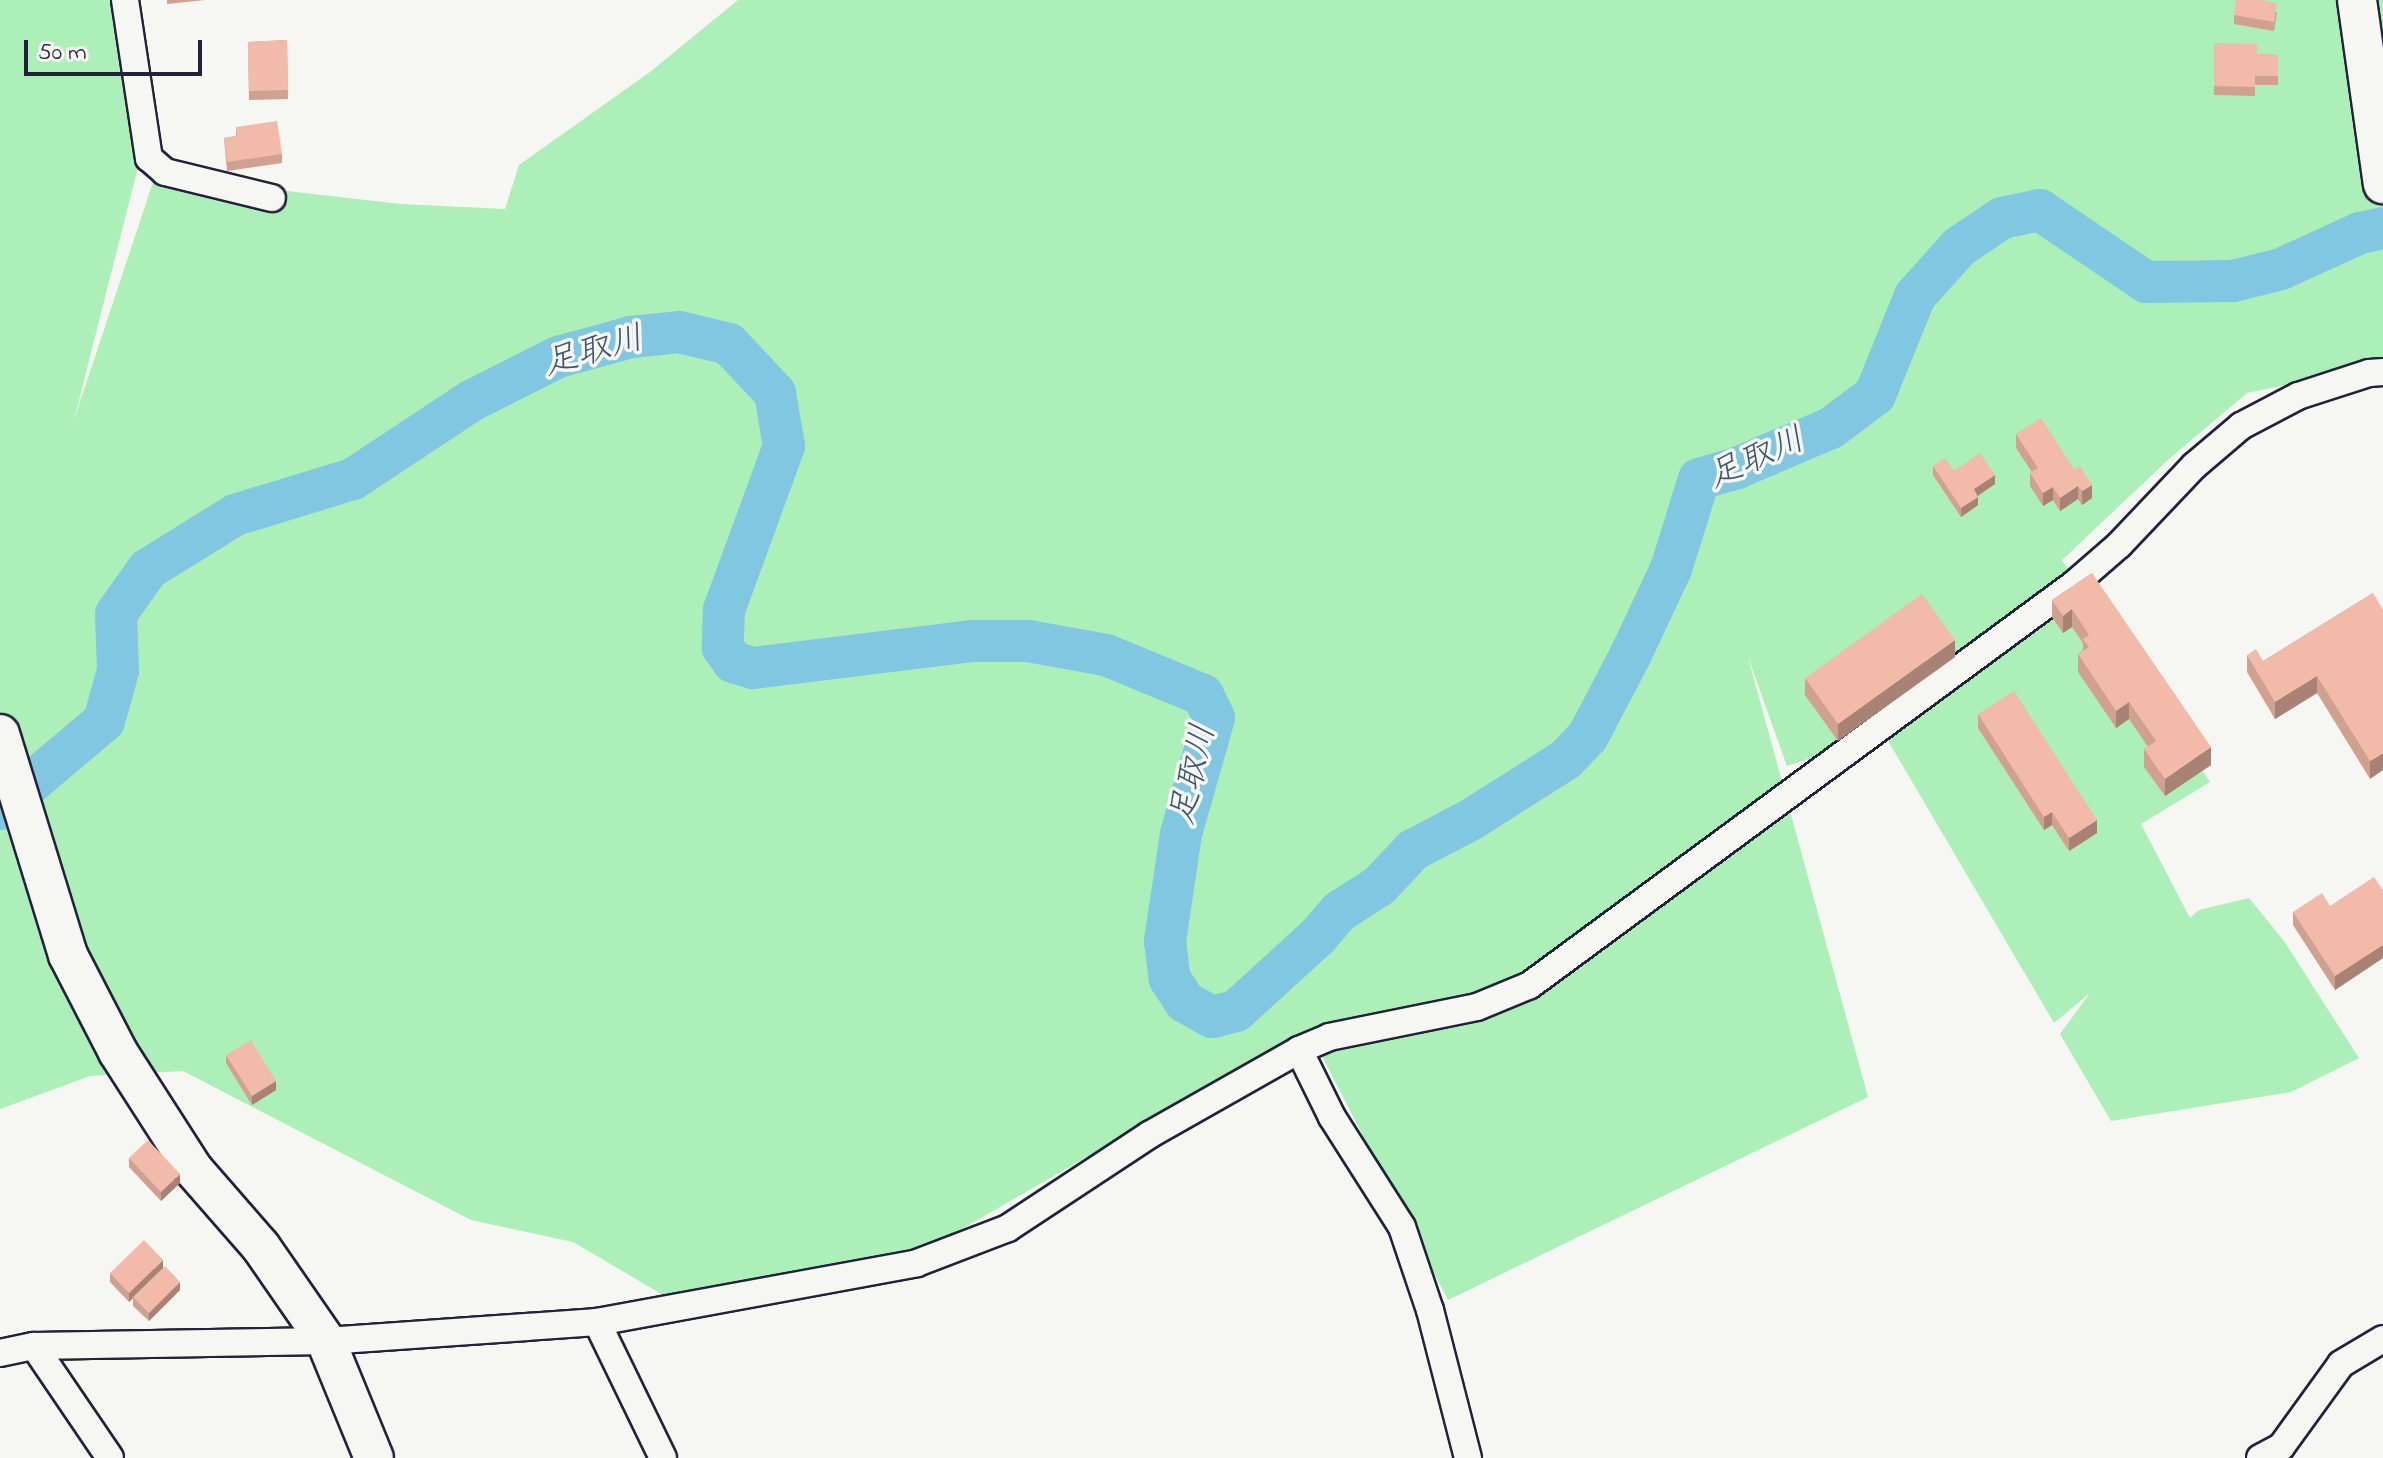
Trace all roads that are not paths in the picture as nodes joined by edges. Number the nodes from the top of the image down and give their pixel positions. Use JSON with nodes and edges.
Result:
{"nodes":[{"id":1,"x":125,"y":0,"type":"edge"},
{"id":2,"x":2357,"y":0,"type":"edge"},
{"id":3,"x":2383,"y":184,"type":"edge"},
{"id":4,"x":272,"y":198,"type":"dead end"},
{"id":5,"x":2383,"y":372,"type":"edge"},
{"id":6,"x":0,"y":734,"type":"edge"},
{"id":7,"x":1299,"y":1050,"type":"junction"},
{"id":8,"x":597,"y":1322,"type":"junction"},
{"id":9,"x":2383,"y":1339,"type":"edge"},
{"id":10,"x":326,"y":1341,"type":"junction"},
{"id":11,"x":34,"y":1346,"type":"junction"},
{"id":12,"x":0,"y":1353,"type":"edge"},
{"id":13,"x":110,"y":1458,"type":"edge"},
{"id":14,"x":374,"y":1458,"type":"edge"},
{"id":15,"x":663,"y":1458,"type":"edge"},
{"id":16,"x":1468,"y":1458,"type":"edge"},
{"id":17,"x":2260,"y":1458,"type":"edge"}],
"edges":[{"from":1,"to":4,"type":"street"},
{"from":2,"to":3,"type":"street"},
{"from":5,"to":7,"type":"street"},
{"from":6,"to":10,"type":"street"},
{"from":7,"to":8,"type":"street"},
{"from":7,"to":16,"type":"street"},
{"from":8,"to":10,"type":"street"},
{"from":8,"to":15,"type":"street"},
{"from":9,"to":17,"type":"street"},
{"from":10,"to":11,"type":"street"},
{"from":10,"to":14,"type":"street"},
{"from":11,"to":12,"type":"street"},
{"from":11,"to":13,"type":"street"}]}
